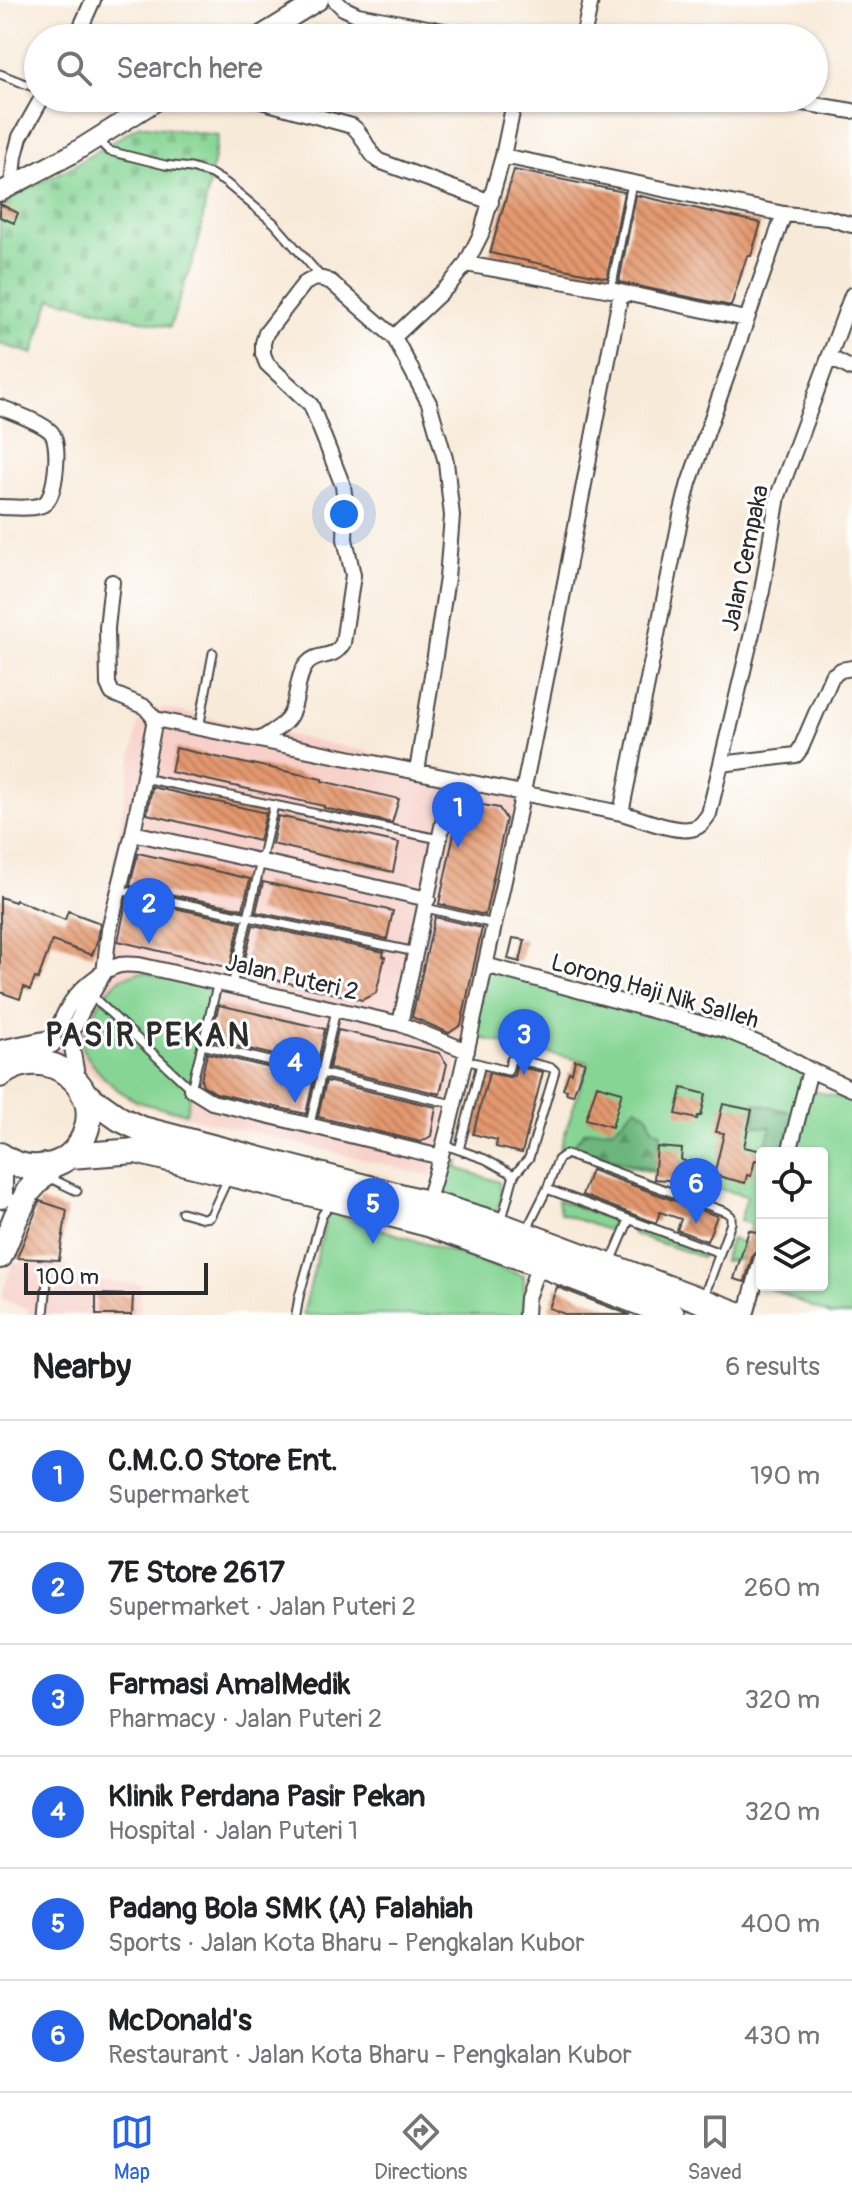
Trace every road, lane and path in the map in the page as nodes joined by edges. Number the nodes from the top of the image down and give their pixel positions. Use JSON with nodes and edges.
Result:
{"nodes":[{"id":1,"x":93,"y":0,"type":"edge"},
{"id":2,"x":319,"y":0,"type":"edge"},
{"id":3,"x":335,"y":0,"type":"edge"},
{"id":4,"x":591,"y":0,"type":"edge"},
{"id":5,"x":82,"y":24,"type":"edge"},
{"id":6,"x":280,"y":24,"type":"edge"},
{"id":7,"x":405,"y":24,"type":"edge"},
{"id":8,"x":586,"y":24,"type":"edge"},
{"id":9,"x":0,"y":74,"type":"edge"},
{"id":10,"x":24,"y":83,"type":"edge"},
{"id":11,"x":828,"y":107,"type":"edge"},
{"id":12,"x":852,"y":111,"type":"edge"},
{"id":13,"x":34,"y":112,"type":"edge"},
{"id":14,"x":136,"y":112,"type":"edge"},
{"id":15,"x":301,"y":112,"type":"edge"},
{"id":16,"x":512,"y":112,"type":"edge"},
{"id":17,"x":97,"y":138,"type":"junction"},
{"id":18,"x":503,"y":156,"type":"junction"},
{"id":19,"x":632,"y":182,"type":"junction"},
{"id":20,"x":6,"y":189,"type":"edge"},
{"id":21,"x":491,"y":202,"type":"junction"},
{"id":22,"x":784,"y":214,"type":"junction"},
{"id":23,"x":852,"y":225,"type":"edge"},
{"id":24,"x":466,"y":264,"type":"junction"},
{"id":25,"x":322,"y":278,"type":"junction"},
{"id":26,"x":616,"y":292,"type":"junction"},
{"id":27,"x":852,"y":295,"type":"edge"},
{"id":28,"x":746,"y":319,"type":"junction"},
{"id":29,"x":394,"y":337,"type":"junction"},
{"id":30,"x":829,"y":357,"type":"junction"},
{"id":31,"x":852,"y":369,"type":"edge"},
{"id":32,"x":0,"y":407,"type":"edge"},
{"id":33,"x":0,"y":507,"type":"edge"},
{"id":34,"x":112,"y":582,"type":"dead end"},
{"id":35,"x":213,"y":653,"type":"dead end"},
{"id":36,"x":852,"y":668,"type":"edge"},
{"id":37,"x":155,"y":719,"type":"junction"},
{"id":38,"x":199,"y":728,"type":"junction"},
{"id":39,"x":260,"y":740,"type":"junction"},
{"id":40,"x":721,"y":764,"type":"junction"},
{"id":41,"x":417,"y":772,"type":"junction"},
{"id":42,"x":143,"y":778,"type":"junction"},
{"id":43,"x":452,"y":780,"type":"junction"},
{"id":44,"x":524,"y":793,"type":"junction"},
{"id":45,"x":274,"y":805,"type":"junction"},
{"id":46,"x":621,"y":813,"type":"junction"},
{"id":47,"x":133,"y":833,"type":"junction"},
{"id":48,"x":440,"y":839,"type":"junction"},
{"id":49,"x":261,"y":862,"type":"junction"},
{"id":50,"x":119,"y":890,"type":"junction"},
{"id":51,"x":427,"y":904,"type":"junction"},
{"id":52,"x":249,"y":917,"type":"junction"},
{"id":53,"x":494,"y":924,"type":"junction"},
{"id":54,"x":416,"y":952,"type":"junction"},
{"id":55,"x":485,"y":965,"type":"junction"},
{"id":56,"x":104,"y":973,"type":"junction"},
{"id":57,"x":225,"y":984,"type":"junction"},
{"id":58,"x":87,"y":992,"type":"junction"},
{"id":59,"x":336,"y":1010,"type":"junction"},
{"id":60,"x":400,"y":1024,"type":"junction"},
{"id":61,"x":50,"y":1042,"type":"joint"},
{"id":62,"x":202,"y":1045,"type":"junction"},
{"id":63,"x":466,"y":1055,"type":"junction"},
{"id":64,"x":481,"y":1064,"type":"junction"},
{"id":65,"x":7,"y":1066,"type":"edge"},
{"id":66,"x":810,"y":1070,"type":"junction"},
{"id":67,"x":321,"y":1073,"type":"junction"},
{"id":68,"x":81,"y":1088,"type":"junction"},
{"id":69,"x":852,"y":1088,"type":"edge"},
{"id":70,"x":191,"y":1089,"type":"junction"},
{"id":71,"x":454,"y":1104,"type":"junction"},
{"id":72,"x":309,"y":1126,"type":"junction"},
{"id":73,"x":791,"y":1147,"type":"edge"},
{"id":74,"x":448,"y":1151,"type":"junction"},
{"id":75,"x":0,"y":1155,"type":"edge"},
{"id":76,"x":55,"y":1165,"type":"junction"},
{"id":77,"x":0,"y":1170,"type":"edge"},
{"id":78,"x":231,"y":1173,"type":"junction"},
{"id":79,"x":514,"y":1175,"type":"junction"},
{"id":80,"x":547,"y":1189,"type":"junction"},
{"id":81,"x":77,"y":1191,"type":"dead end"},
{"id":82,"x":0,"y":1196,"type":"edge"},
{"id":83,"x":333,"y":1199,"type":"junction"},
{"id":84,"x":427,"y":1203,"type":"junction"},
{"id":85,"x":182,"y":1212,"type":"dead end"},
{"id":86,"x":629,"y":1220,"type":"junction"},
{"id":87,"x":500,"y":1225,"type":"junction"},
{"id":88,"x":525,"y":1234,"type":"junction"},
{"id":89,"x":720,"y":1253,"type":"junction"},
{"id":90,"x":0,"y":1256,"type":"edge"},
{"id":91,"x":539,"y":1264,"type":"junction"},
{"id":92,"x":609,"y":1266,"type":"junction"},
{"id":93,"x":756,"y":1279,"type":"edge"},
{"id":94,"x":47,"y":1281,"type":"dead end"},
{"id":95,"x":702,"y":1300,"type":"junction"},
{"id":96,"x":44,"y":1315,"type":"edge"},
{"id":97,"x":296,"y":1315,"type":"edge"},
{"id":98,"x":526,"y":1315,"type":"edge"},
{"id":99,"x":672,"y":1315,"type":"edge"},
{"id":100,"x":740,"y":1315,"type":"edge"},
{"id":101,"x":746,"y":1315,"type":"edge"}],
"edges":[{"from":1,"to":5,"type":"street"},
{"from":2,"to":6,"type":"street"},
{"from":3,"to":7,"type":"street"},
{"from":4,"to":8,"type":"street"},
{"from":9,"to":10,"type":"lane"},
{"from":11,"to":12,"type":"street"},
{"from":13,"to":20,"type":"street"},
{"from":14,"to":17,"type":"street"},
{"from":15,"to":21,"type":"street"},
{"from":16,"to":18,"type":"street"},
{"from":17,"to":20,"type":"street"},
{"from":17,"to":25,"type":"lane"},
{"from":18,"to":19,"type":"street"},
{"from":18,"to":21,"type":"street"},
{"from":19,"to":22,"type":"street"},
{"from":19,"to":26,"type":"lane"},
{"from":21,"to":24,"type":"street"},
{"from":22,"to":23,"type":"street"},
{"from":22,"to":28,"type":"street"},
{"from":24,"to":26,"type":"street"},
{"from":24,"to":29,"type":"street"},
{"from":25,"to":29,"type":"street"},
{"from":25,"to":39,"type":"street"},
{"from":26,"to":28,"type":"street"},
{"from":26,"to":44,"type":"street"},
{"from":27,"to":30,"type":"street","name":"Jalan Cempaka"},
{"from":28,"to":46,"type":"street"},
{"from":29,"to":41,"type":"street"},
{"from":30,"to":31,"type":"street"},
{"from":30,"to":40,"type":"street","name":"Jalan Cempaka"},
{"from":32,"to":33,"type":"street"},
{"from":34,"to":37,"type":"street"},
{"from":35,"to":38,"type":"lane"},
{"from":36,"to":40,"type":"street"},
{"from":37,"to":38,"type":"street"},
{"from":37,"to":42,"type":"street"},
{"from":38,"to":39,"type":"street"},
{"from":39,"to":41,"type":"street"},
{"from":40,"to":46,"type":"street","name":"Jalan Cempaka"},
{"from":41,"to":43,"type":"street"},
{"from":42,"to":45,"type":"lane"},
{"from":42,"to":47,"type":"street"},
{"from":43,"to":44,"type":"street"},
{"from":43,"to":48,"type":"street"},
{"from":44,"to":46,"type":"street"},
{"from":44,"to":53,"type":"street"},
{"from":45,"to":48,"type":"lane"},
{"from":45,"to":49,"type":"lane"},
{"from":47,"to":49,"type":"street"},
{"from":47,"to":50,"type":"street"},
{"from":48,"to":51,"type":"street"},
{"from":49,"to":51,"type":"street"},
{"from":49,"to":52,"type":"lane"},
{"from":50,"to":52,"type":"lane"},
{"from":50,"to":56,"type":"street"},
{"from":51,"to":53,"type":"lane"},
{"from":51,"to":54,"type":"street"},
{"from":52,"to":54,"type":"lane"},
{"from":52,"to":57,"type":"lane"},
{"from":53,"to":55,"type":"street"},
{"from":54,"to":60,"type":"street"},
{"from":55,"to":63,"type":"street"},
{"from":55,"to":66,"type":"street","name":"Lorong Haji Nik Salleh"},
{"from":56,"to":57,"type":"street","name":"Jalan Puteri 2"},
{"from":56,"to":58,"type":"street"},
{"from":57,"to":59,"type":"street","name":"Jalan Puteri 2"},
{"from":57,"to":62,"type":"lane"},
{"from":58,"to":61,"type":"street"},
{"from":58,"to":68,"type":"street"},
{"from":58,"to":70,"type":"lane"},
{"from":59,"to":60,"type":"street","name":"Jalan Puteri 2"},
{"from":59,"to":67,"type":"lane"},
{"from":60,"to":63,"type":"street","name":"Jalan Puteri 2"},
{"from":61,"to":65,"type":"main road"},
{"from":62,"to":67,"type":"lane"},
{"from":62,"to":70,"type":"lane"},
{"from":63,"to":64,"type":"lane"},
{"from":63,"to":71,"type":"street"},
{"from":64,"to":74,"type":"lane"},
{"from":64,"to":79,"type":"lane"},
{"from":65,"to":68,"type":"highway"},
{"from":66,"to":69,"type":"street","name":"Lorong Haji Nik Salleh"},
{"from":66,"to":73,"type":"street"},
{"from":67,"to":71,"type":"lane"},
{"from":67,"to":72,"type":"lane"},
{"from":68,"to":76,"type":"highway"},
{"from":68,"to":84,"type":"highway"},
{"from":70,"to":72,"type":"street"},
{"from":71,"to":74,"type":"street"},
{"from":72,"to":74,"type":"street"},
{"from":74,"to":79,"type":"lane"},
{"from":74,"to":84,"type":"street"},
{"from":75,"to":76,"type":"highway"},
{"from":76,"to":78,"type":"highway"},
{"from":76,"to":81,"type":"lane"},
{"from":76,"to":90,"type":"highway"},
{"from":77,"to":82,"type":"highway"},
{"from":78,"to":83,"type":"highway"},
{"from":78,"to":85,"type":"lane"},
{"from":79,"to":87,"type":"lane"},
{"from":80,"to":86,"type":"lane"},
{"from":80,"to":88,"type":"lane"},
{"from":80,"to":89,"type":"lane"},
{"from":83,"to":91,"type":"highway"},
{"from":83,"to":97,"type":"lane"},
{"from":84,"to":87,"type":"highway"},
{"from":86,"to":89,"type":"lane"},
{"from":86,"to":92,"type":"lane"},
{"from":87,"to":88,"type":"highway"},
{"from":88,"to":92,"type":"highway"},
{"from":89,"to":95,"type":"lane"},
{"from":91,"to":98,"type":"street"},
{"from":91,"to":99,"type":"highway"},
{"from":92,"to":95,"type":"highway"},
{"from":93,"to":101,"type":"street"},
{"from":94,"to":96,"type":"lane"},
{"from":95,"to":100,"type":"highway"}]}
